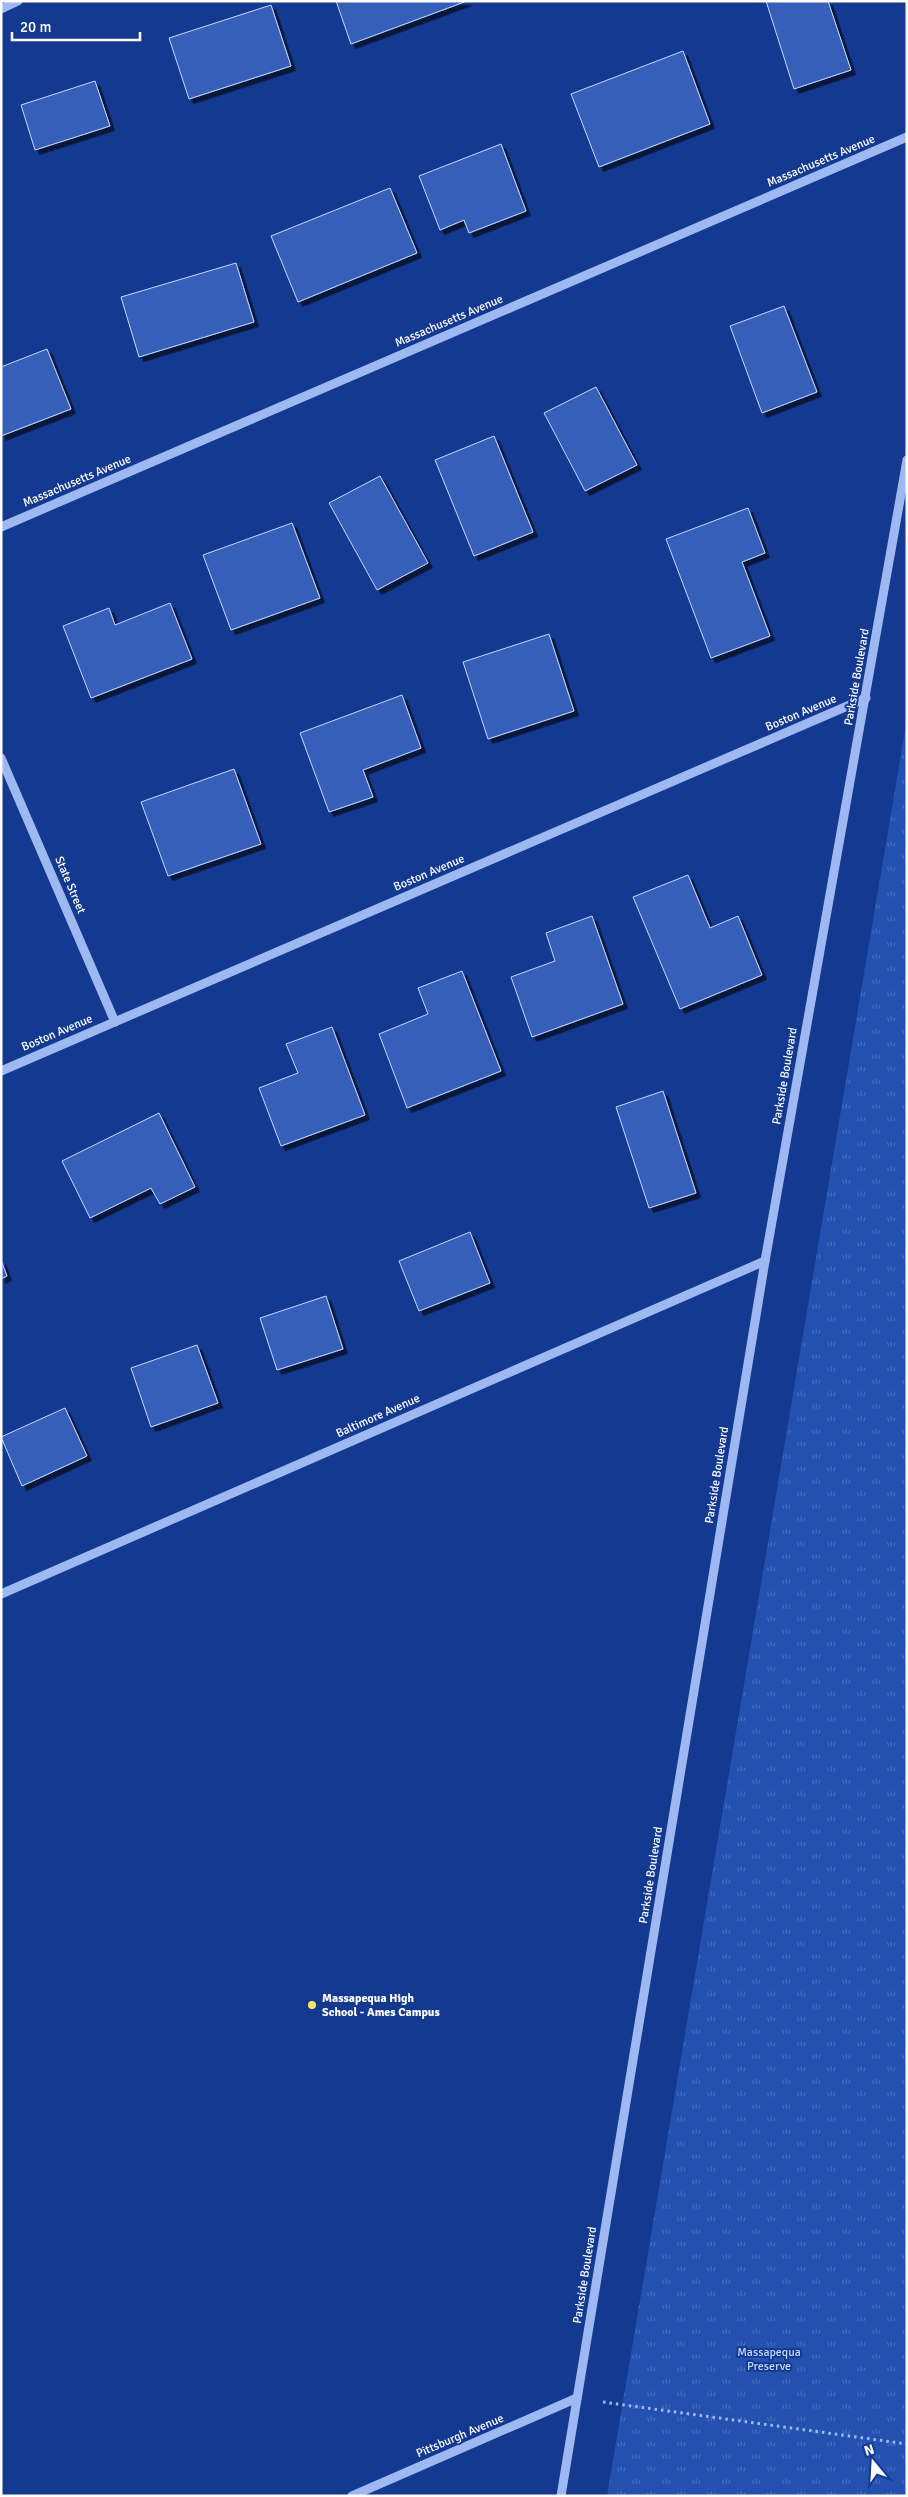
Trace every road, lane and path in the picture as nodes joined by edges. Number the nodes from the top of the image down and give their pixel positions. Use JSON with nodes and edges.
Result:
{"nodes":[{"id":1,"x":18,"y":1,"type":"edge"},
{"id":2,"x":1,"y":9,"type":"edge"},
{"id":3,"x":907,"y":137,"type":"edge"},
{"id":4,"x":907,"y":460,"type":"edge"},
{"id":5,"x":1,"y":527,"type":"edge"},
{"id":6,"x":866,"y":698,"type":"junction"},
{"id":7,"x":1,"y":758,"type":"edge"},
{"id":8,"x":116,"y":1022,"type":"junction"},
{"id":9,"x":1,"y":1071,"type":"edge"},
{"id":10,"x":764,"y":1262,"type":"junction"},
{"id":11,"x":1,"y":1594,"type":"edge"},
{"id":12,"x":578,"y":2398,"type":"junction"},
{"id":13,"x":907,"y":2444,"type":"edge"},
{"id":14,"x":352,"y":2496,"type":"edge"},
{"id":15,"x":561,"y":2496,"type":"edge"}],
"edges":[{"from":1,"to":2,"type":"street"},
{"from":3,"to":5,"type":"street","name":"Massachusetts Avenue"},
{"from":4,"to":6,"type":"street","name":"Parkside Boulevard"},
{"from":6,"to":8,"type":"street","name":"Boston Avenue"},
{"from":6,"to":10,"type":"street","name":"Parkside Boulevard"},
{"from":7,"to":8,"type":"street","name":"State Street"},
{"from":8,"to":9,"type":"street","name":"Boston Avenue"},
{"from":10,"to":11,"type":"street","name":"Baltimore Avenue"},
{"from":10,"to":12,"type":"street","name":"Parkside Boulevard"},
{"from":12,"to":13,"type":"path"},
{"from":12,"to":14,"type":"street","name":"Pittsburgh Avenue"},
{"from":12,"to":15,"type":"street","name":"Parkside Boulevard"}]}
